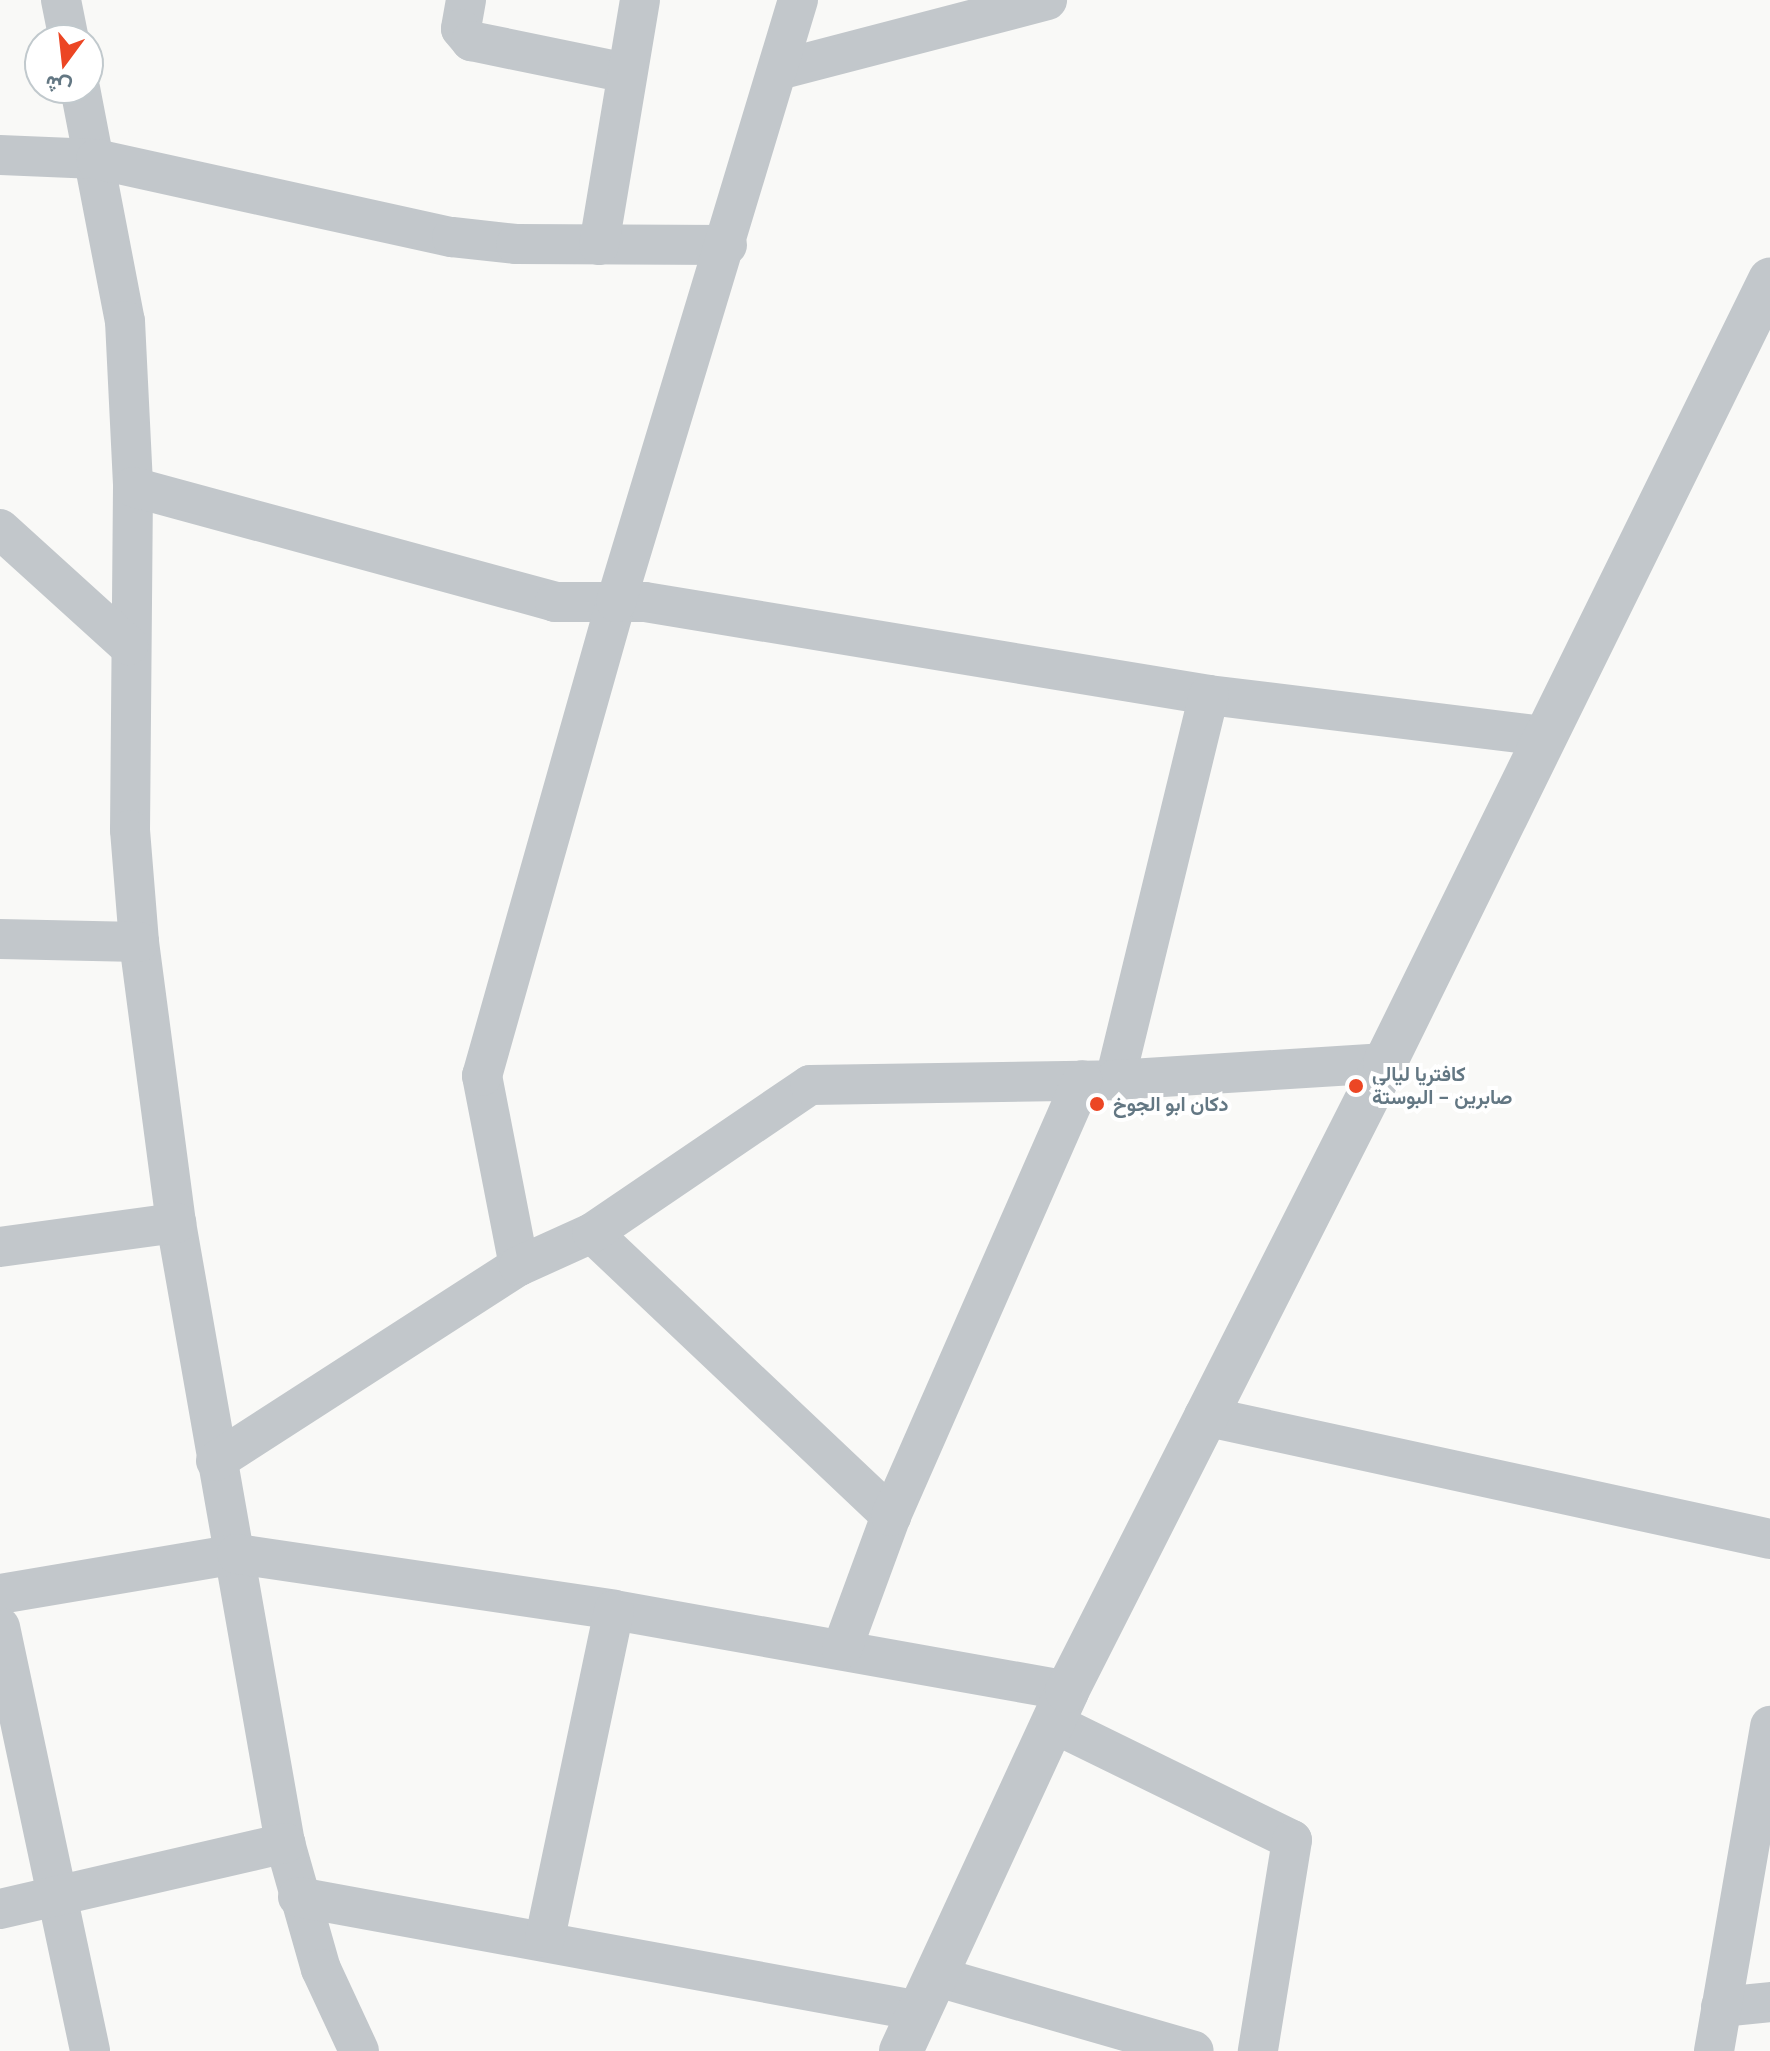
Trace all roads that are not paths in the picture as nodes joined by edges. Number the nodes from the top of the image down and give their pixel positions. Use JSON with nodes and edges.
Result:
{"nodes":[{"id":1,"x":61,"y":0,"type":"edge"},
{"id":2,"x":466,"y":0,"type":"edge"},
{"id":3,"x":640,"y":0,"type":"edge"},
{"id":4,"x":798,"y":0,"type":"edge"},
{"id":5,"x":1047,"y":0,"type":"edge"},
{"id":6,"x":66,"y":24,"type":"edge"},
{"id":7,"x":779,"y":70,"type":"junction"},
{"id":8,"x":627,"y":73,"type":"junction"},
{"id":9,"x":84,"y":104,"type":"edge"},
{"id":10,"x":0,"y":155,"type":"edge"},
{"id":11,"x":96,"y":159,"type":"junction"},
{"id":12,"x":599,"y":245,"type":"junction"},
{"id":13,"x":727,"y":245,"type":"junction"},
{"id":14,"x":1766,"y":298,"type":"edge"},
{"id":15,"x":133,"y":487,"type":"junction"},
{"id":16,"x":0,"y":529,"type":"edge"},
{"id":17,"x":616,"y":602,"type":"junction"},
{"id":18,"x":128,"y":645,"type":"junction"},
{"id":19,"x":1209,"y":695,"type":"junction"},
{"id":20,"x":1542,"y":736,"type":"junction"},
{"id":21,"x":0,"y":939,"type":"edge"},
{"id":22,"x":139,"y":942,"type":"junction"},
{"id":23,"x":1385,"y":1063,"type":"junction"},
{"id":24,"x":1098,"y":1080,"type":"junction"},
{"id":25,"x":176,"y":1223,"type":"junction"},
{"id":26,"x":592,"y":1233,"type":"junction"},
{"id":27,"x":0,"y":1247,"type":"edge"},
{"id":28,"x":519,"y":1266,"type":"junction"},
{"id":29,"x":1204,"y":1416,"type":"junction"},
{"id":30,"x":216,"y":1461,"type":"junction"},
{"id":31,"x":891,"y":1516,"type":"junction"},
{"id":32,"x":1770,"y":1539,"type":"edge"},
{"id":33,"x":237,"y":1554,"type":"junction"},
{"id":34,"x":0,"y":1594,"type":"edge"},
{"id":35,"x":614,"y":1610,"type":"junction"},
{"id":36,"x":0,"y":1627,"type":"edge"},
{"id":37,"x":842,"y":1649,"type":"junction"},
{"id":38,"x":1060,"y":1707,"type":"junction"},
{"id":39,"x":1770,"y":1726,"type":"edge"},
{"id":40,"x":285,"y":1843,"type":"junction"},
{"id":41,"x":57,"y":1896,"type":"junction"},
{"id":42,"x":298,"y":1897,"type":"junction"},
{"id":43,"x":0,"y":1909,"type":"edge"},
{"id":44,"x":545,"y":1938,"type":"junction"},
{"id":45,"x":929,"y":1994,"type":"junction"},
{"id":46,"x":1770,"y":2002,"type":"edge"},
{"id":47,"x":1721,"y":2007,"type":"junction"},
{"id":48,"x":1184,"y":2050,"type":"edge"},
{"id":49,"x":90,"y":2051,"type":"edge"},
{"id":50,"x":359,"y":2051,"type":"edge"},
{"id":51,"x":901,"y":2051,"type":"edge"},
{"id":52,"x":1258,"y":2051,"type":"edge"},
{"id":53,"x":1714,"y":2051,"type":"edge"}],
"edges":[{"from":1,"to":6,"type":"street"},
{"from":2,"to":8,"type":"street"},
{"from":3,"to":8,"type":"street"},
{"from":4,"to":7,"type":"street"},
{"from":5,"to":7,"type":"street"},
{"from":7,"to":13,"type":"street"},
{"from":8,"to":12,"type":"street"},
{"from":9,"to":11,"type":"street"},
{"from":10,"to":11,"type":"street"},
{"from":11,"to":12,"type":"street"},
{"from":11,"to":15,"type":"street"},
{"from":12,"to":13,"type":"street"},
{"from":13,"to":17,"type":"street"},
{"from":14,"to":20,"type":"street"},
{"from":15,"to":17,"type":"street"},
{"from":15,"to":18,"type":"street"},
{"from":16,"to":18,"type":"street"},
{"from":17,"to":19,"type":"street"},
{"from":17,"to":28,"type":"street"},
{"from":18,"to":22,"type":"street"},
{"from":19,"to":20,"type":"street"},
{"from":19,"to":24,"type":"street"},
{"from":20,"to":23,"type":"street"},
{"from":21,"to":22,"type":"street"},
{"from":22,"to":25,"type":"street"},
{"from":23,"to":24,"type":"street"},
{"from":23,"to":29,"type":"street"},
{"from":24,"to":26,"type":"street"},
{"from":24,"to":31,"type":"street"},
{"from":25,"to":27,"type":"street"},
{"from":25,"to":30,"type":"street"},
{"from":26,"to":28,"type":"street"},
{"from":26,"to":31,"type":"street"},
{"from":28,"to":30,"type":"street"},
{"from":29,"to":32,"type":"street"},
{"from":29,"to":38,"type":"street"},
{"from":30,"to":33,"type":"street"},
{"from":31,"to":37,"type":"street"},
{"from":33,"to":34,"type":"street"},
{"from":33,"to":35,"type":"street"},
{"from":33,"to":40,"type":"street"},
{"from":35,"to":37,"type":"street"},
{"from":35,"to":44,"type":"street"},
{"from":36,"to":41,"type":"street"},
{"from":37,"to":38,"type":"street"},
{"from":38,"to":45,"type":"street"},
{"from":38,"to":52,"type":"street"},
{"from":39,"to":47,"type":"street"},
{"from":40,"to":41,"type":"street"},
{"from":40,"to":42,"type":"street"},
{"from":41,"to":43,"type":"street"},
{"from":41,"to":49,"type":"street"},
{"from":42,"to":44,"type":"street"},
{"from":42,"to":50,"type":"street"},
{"from":44,"to":45,"type":"street"},
{"from":45,"to":48,"type":"street"},
{"from":45,"to":51,"type":"street"},
{"from":46,"to":47,"type":"street"},
{"from":47,"to":53,"type":"street"}]}
